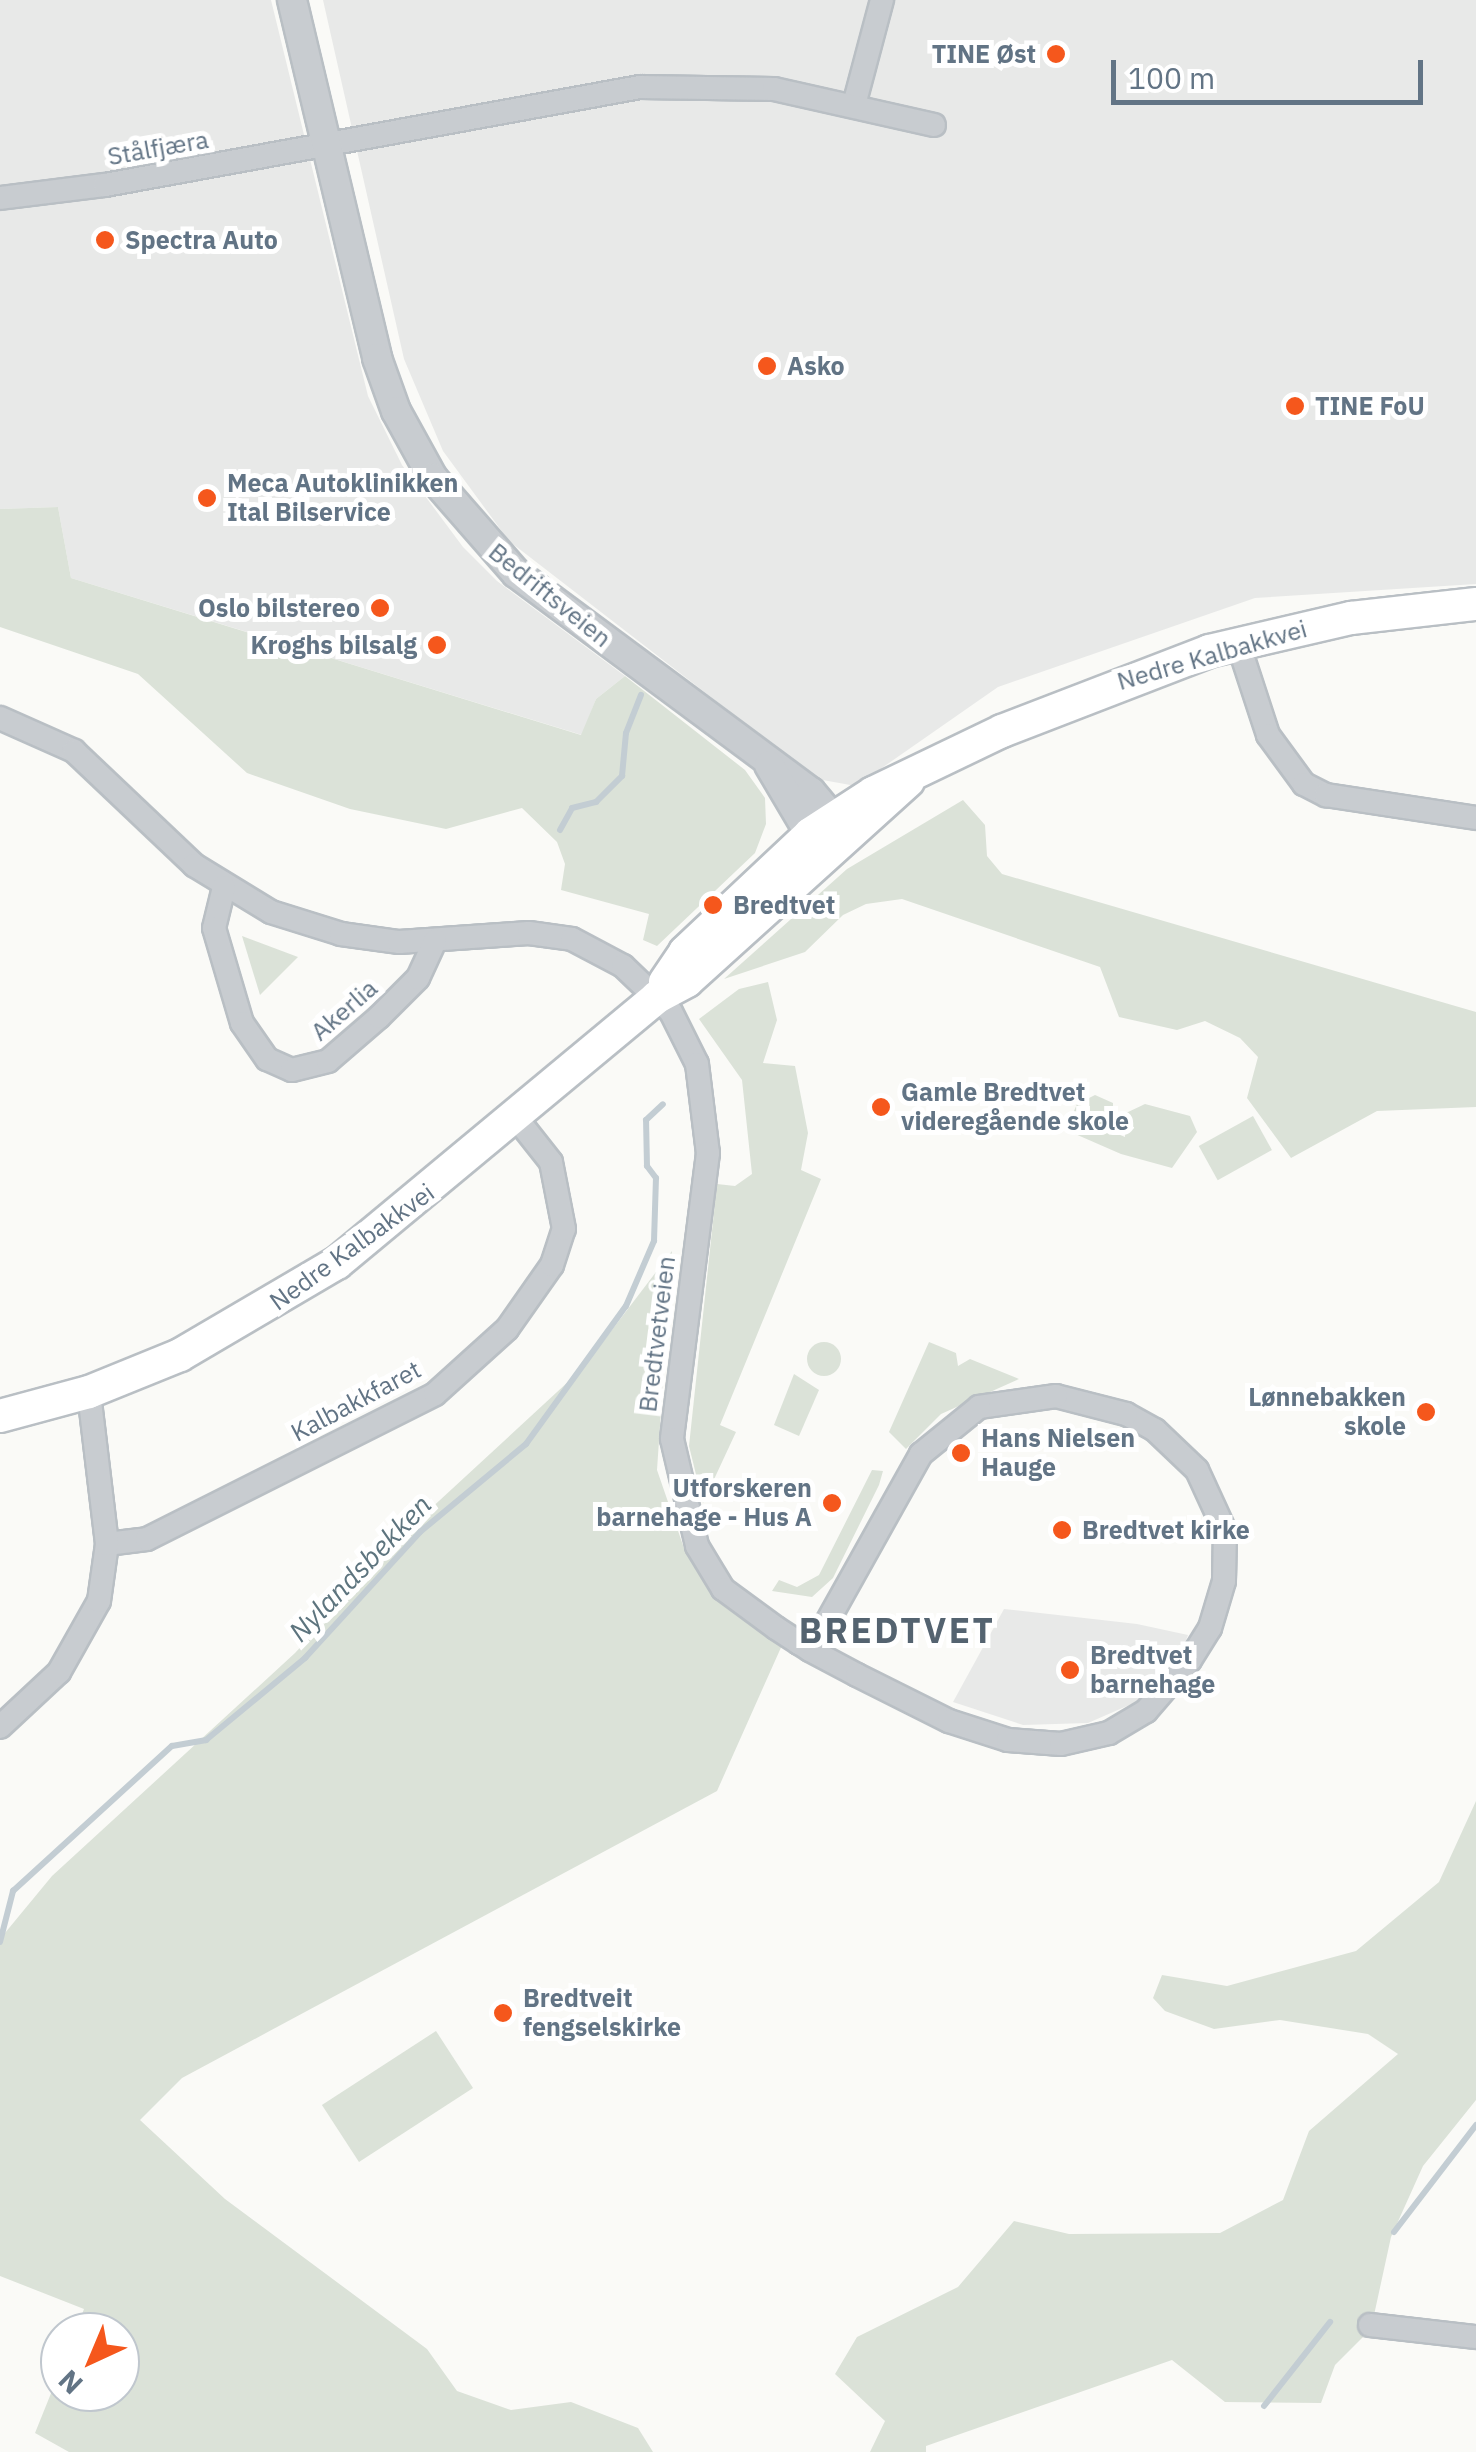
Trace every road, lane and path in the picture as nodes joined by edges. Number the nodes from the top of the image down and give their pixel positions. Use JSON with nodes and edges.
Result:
{"nodes":[{"id":1,"x":292,"y":0,"type":"edge"},
{"id":2,"x":882,"y":0,"type":"edge"},
{"id":3,"x":854,"y":106,"type":"junction"},
{"id":4,"x":934,"y":125,"type":"dead end"},
{"id":5,"x":326,"y":146,"type":"junction"},
{"id":6,"x":0,"y":198,"type":"edge"},
{"id":7,"x":1476,"y":604,"type":"edge"},
{"id":8,"x":1238,"y":643,"type":"junction"},
{"id":9,"x":0,"y":718,"type":"edge"},
{"id":10,"x":1476,"y":818,"type":"edge"},
{"id":11,"x":826,"y":832,"type":"junction"},
{"id":12,"x":224,"y":886,"type":"junction"},
{"id":13,"x":436,"y":941,"type":"junction"},
{"id":14,"x":657,"y":997,"type":"junction"},
{"id":15,"x":516,"y":1119,"type":"junction"},
{"id":16,"x":90,"y":1392,"type":"junction"},
{"id":17,"x":0,"y":1416,"type":"edge"},
{"id":18,"x":106,"y":1544,"type":"junction"},
{"id":19,"x":798,"y":1643,"type":"junction"},
{"id":20,"x":0,"y":1727,"type":"edge"},
{"id":21,"x":1370,"y":2325,"type":"dead end"},
{"id":22,"x":1476,"y":2336,"type":"edge"}],
"edges":[{"from":1,"to":5,"type":"street","name":"Bedriftsveien"},
{"from":2,"to":3,"type":"street"},
{"from":3,"to":4,"type":"street"},
{"from":3,"to":5,"type":"street"},
{"from":5,"to":6,"type":"street","name":"Stålfjæra"},
{"from":5,"to":11,"type":"street","name":"Bedriftsveien"},
{"from":7,"to":8,"type":"main road","name":"Nedre Kalbakkvei"},
{"from":8,"to":10,"type":"street"},
{"from":8,"to":11,"type":"main road","name":"Nedre Kalbakkvei"},
{"from":9,"to":12,"type":"street","name":"Akerlia"},
{"from":11,"to":14,"type":"main road","name":"Nedre Kalbakkvei"},
{"from":12,"to":13,"type":"street","name":"Akerlia"},
{"from":12,"to":13,"type":"street","name":"Akerlia"},
{"from":13,"to":14,"type":"street","name":"Akerlia"},
{"from":14,"to":15,"type":"main road","name":"Nedre Kalbakkvei"},
{"from":14,"to":19,"type":"street","name":"Bredtvetveien"},
{"from":15,"to":16,"type":"main road","name":"Nedre Kalbakkvei"},
{"from":15,"to":18,"type":"street","name":"Kalbakkfaret"},
{"from":16,"to":17,"type":"main road","name":"Nedre Kalbakkvei"},
{"from":16,"to":18,"type":"street"},
{"from":18,"to":20,"type":"street"},
{"from":19,"to":19,"type":"street","name":"Bredtvetveien"},
{"from":21,"to":22,"type":"street"}]}
